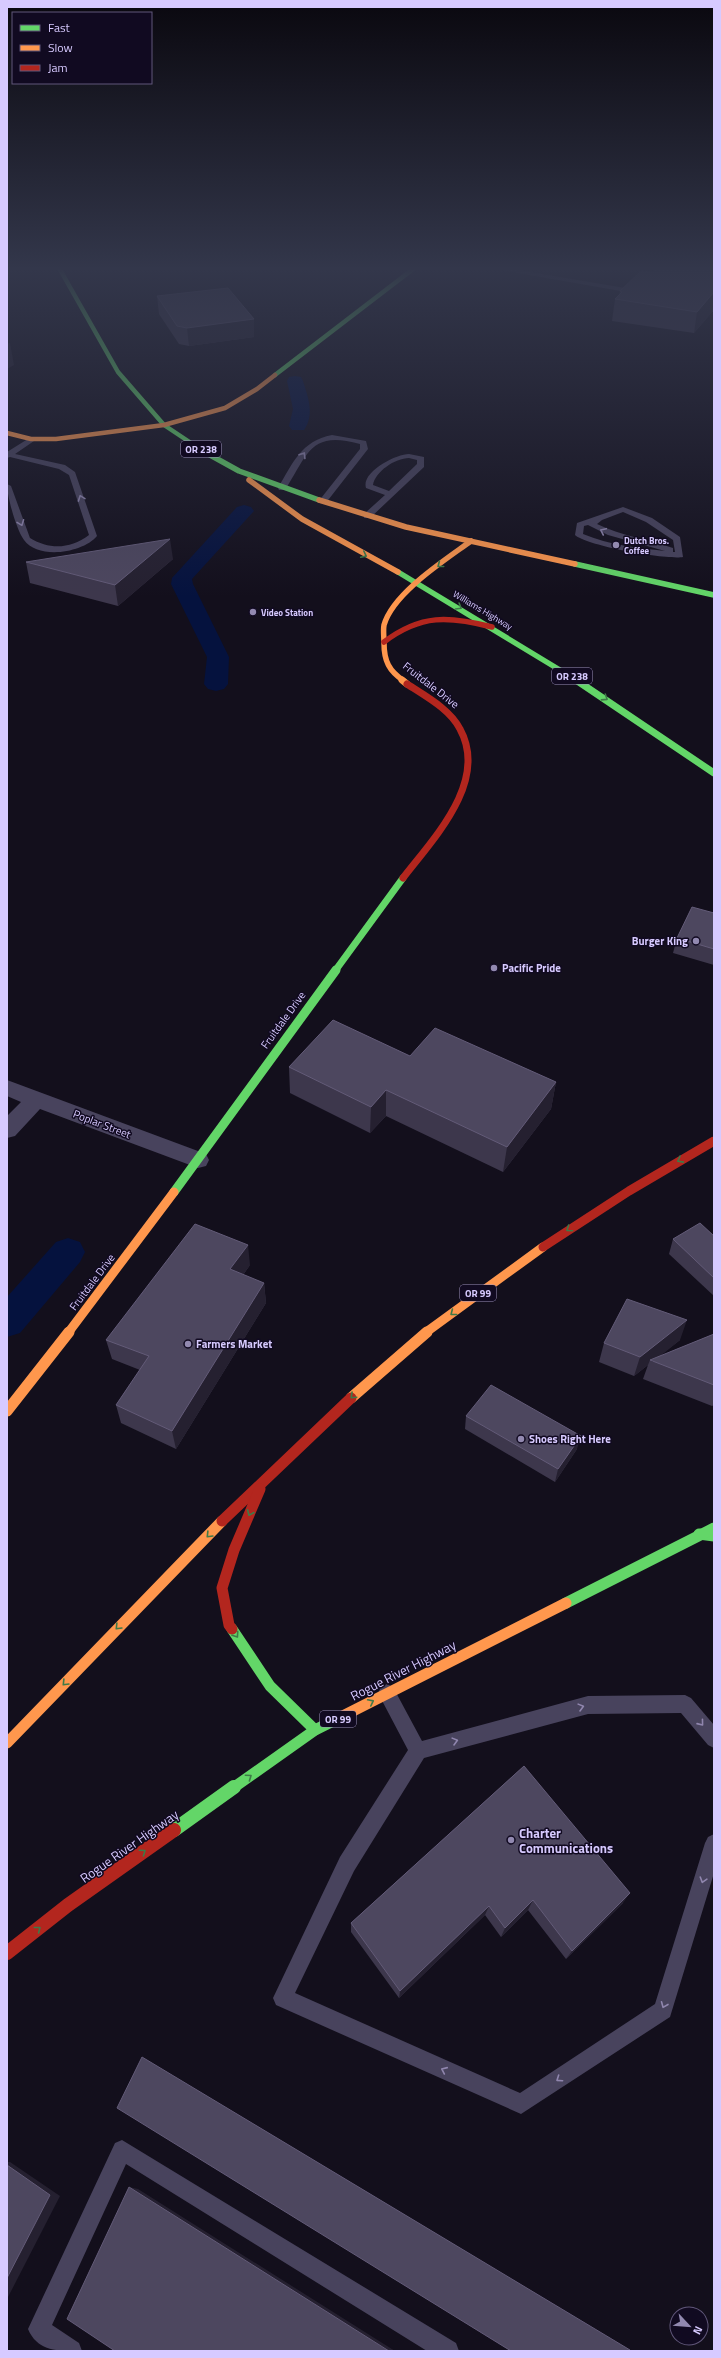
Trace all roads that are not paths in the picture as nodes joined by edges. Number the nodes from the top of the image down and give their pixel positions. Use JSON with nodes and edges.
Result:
{"nodes":[{"id":1,"x":122,"y":376,"type":"edge"},
{"id":2,"x":274,"y":376,"type":"edge"},
{"id":3,"x":164,"y":425,"type":"junction"},
{"id":4,"x":7,"y":433,"type":"edge"},
{"id":5,"x":31,"y":439,"type":"junction"},
{"id":6,"x":8,"y":455,"type":"edge"},
{"id":7,"x":239,"y":471,"type":"junction"},
{"id":8,"x":7,"y":486,"type":"edge"},
{"id":9,"x":282,"y":488,"type":"junction"},
{"id":10,"x":391,"y":494,"type":"junction"},
{"id":11,"x":322,"y":502,"type":"junction"},
{"id":12,"x":367,"y":516,"type":"junction"},
{"id":13,"x":602,"y":516,"type":"junction"},
{"id":14,"x":471,"y":541,"type":"junction"},
{"id":15,"x":680,"y":555,"type":"junction"},
{"id":16,"x":418,"y":583,"type":"junction"},
{"id":17,"x":714,"y":595,"type":"edge"},
{"id":18,"x":492,"y":627,"type":"junction"},
{"id":19,"x":384,"y":642,"type":"junction"},
{"id":20,"x":714,"y":773,"type":"edge"},
{"id":21,"x":7,"y":1088,"type":"edge"},
{"id":22,"x":36,"y":1099,"type":"junction"},
{"id":23,"x":7,"y":1130,"type":"edge"},
{"id":24,"x":714,"y":1141,"type":"edge"},
{"id":25,"x":198,"y":1160,"type":"junction"},
{"id":26,"x":7,"y":1411,"type":"edge"},
{"id":27,"x":266,"y":1477,"type":"junction"},
{"id":28,"x":714,"y":1528,"type":"edge"},
{"id":29,"x":699,"y":1534,"type":"junction"},
{"id":30,"x":714,"y":1536,"type":"edge"},
{"id":31,"x":386,"y":1694,"type":"junction"},
{"id":32,"x":315,"y":1730,"type":"junction"},
{"id":33,"x":714,"y":1740,"type":"edge"},
{"id":34,"x":7,"y":1743,"type":"edge"},
{"id":35,"x":418,"y":1751,"type":"junction"},
{"id":36,"x":714,"y":1843,"type":"edge"},
{"id":37,"x":7,"y":1953,"type":"edge"},
{"id":38,"x":71,"y":2351,"type":"edge"},
{"id":39,"x":448,"y":2351,"type":"edge"}],
"edges":[{"from":1,"to":3,"type":"main road","name":"Williams Highway","number":"OR 238"},
{"from":2,"to":3,"type":"main road"},
{"from":3,"to":5,"type":"main road"},
{"from":3,"to":7,"type":"main road","name":"Williams Highway","number":"OR 238"},
{"from":4,"to":5,"type":"main road"},
{"from":5,"to":6,"type":"lane"},
{"from":8,"to":6,"type":"lane","one_way":true},
{"from":7,"to":9,"type":"main road","name":"Williams Highway","number":"OR 238"},
{"from":7,"to":16,"type":"main road","name":"Williams Highway","number":"OR 238","one_way":true},
{"from":9,"to":11,"type":"main road","name":"Williams Highway","number":"OR 238"},
{"from":9,"to":11,"type":"lane","one_way":true},
{"from":10,"to":10,"type":"lane"},
{"from":10,"to":12,"type":"lane"},
{"from":11,"to":12,"type":"main road","name":"Williams Highway","number":"OR 238"},
{"from":12,"to":14,"type":"main road","name":"Williams Highway","number":"OR 238"},
{"from":13,"to":15,"type":"lane"},
{"from":15,"to":13,"type":"lane","one_way":true},
{"from":13,"to":15,"type":"lane"},
{"from":14,"to":16,"type":"main road","name":"Fruitdale Drive","one_way":true},
{"from":14,"to":17,"type":"main road","name":"Williams Highway","number":"OR 238"},
{"from":16,"to":18,"type":"main road","name":"Williams Highway","number":"OR 238","one_way":true},
{"from":16,"to":19,"type":"main road","name":"Fruitdale Drive"},
{"from":18,"to":19,"type":"main road"},
{"from":18,"to":20,"type":"main road","name":"Williams Highway","number":"OR 238","one_way":true},
{"from":19,"to":25,"type":"main road","name":"Fruitdale Drive"},
{"from":21,"to":22,"type":"street","name":"Poplar Street"},
{"from":22,"to":23,"type":"street"},
{"from":22,"to":25,"type":"street","name":"Poplar Street"},
{"from":24,"to":27,"type":"main road","number":"OR 99","one_way":true},
{"from":25,"to":26,"type":"main road","name":"Fruitdale Drive"},
{"from":27,"to":32,"type":"main road","one_way":true},
{"from":27,"to":34,"type":"main road","number":"OR 99","one_way":true},
{"from":28,"to":29,"type":"main road","name":"Rogue River Highway","number":"OR 99"},
{"from":29,"to":30,"type":"main road"},
{"from":29,"to":31,"type":"main road","name":"Rogue River Highway","number":"OR 99"},
{"from":32,"to":31,"type":"main road","name":"Rogue River Highway","number":"OR 99","one_way":true},
{"from":31,"to":35,"type":"lane"},
{"from":37,"to":32,"type":"main road","name":"Rogue River Highway","number":"OR 99","one_way":true},
{"from":35,"to":33,"type":"lane","one_way":true},
{"from":36,"to":35,"type":"lane","one_way":true},
{"from":38,"to":39,"type":"lane"}]}
